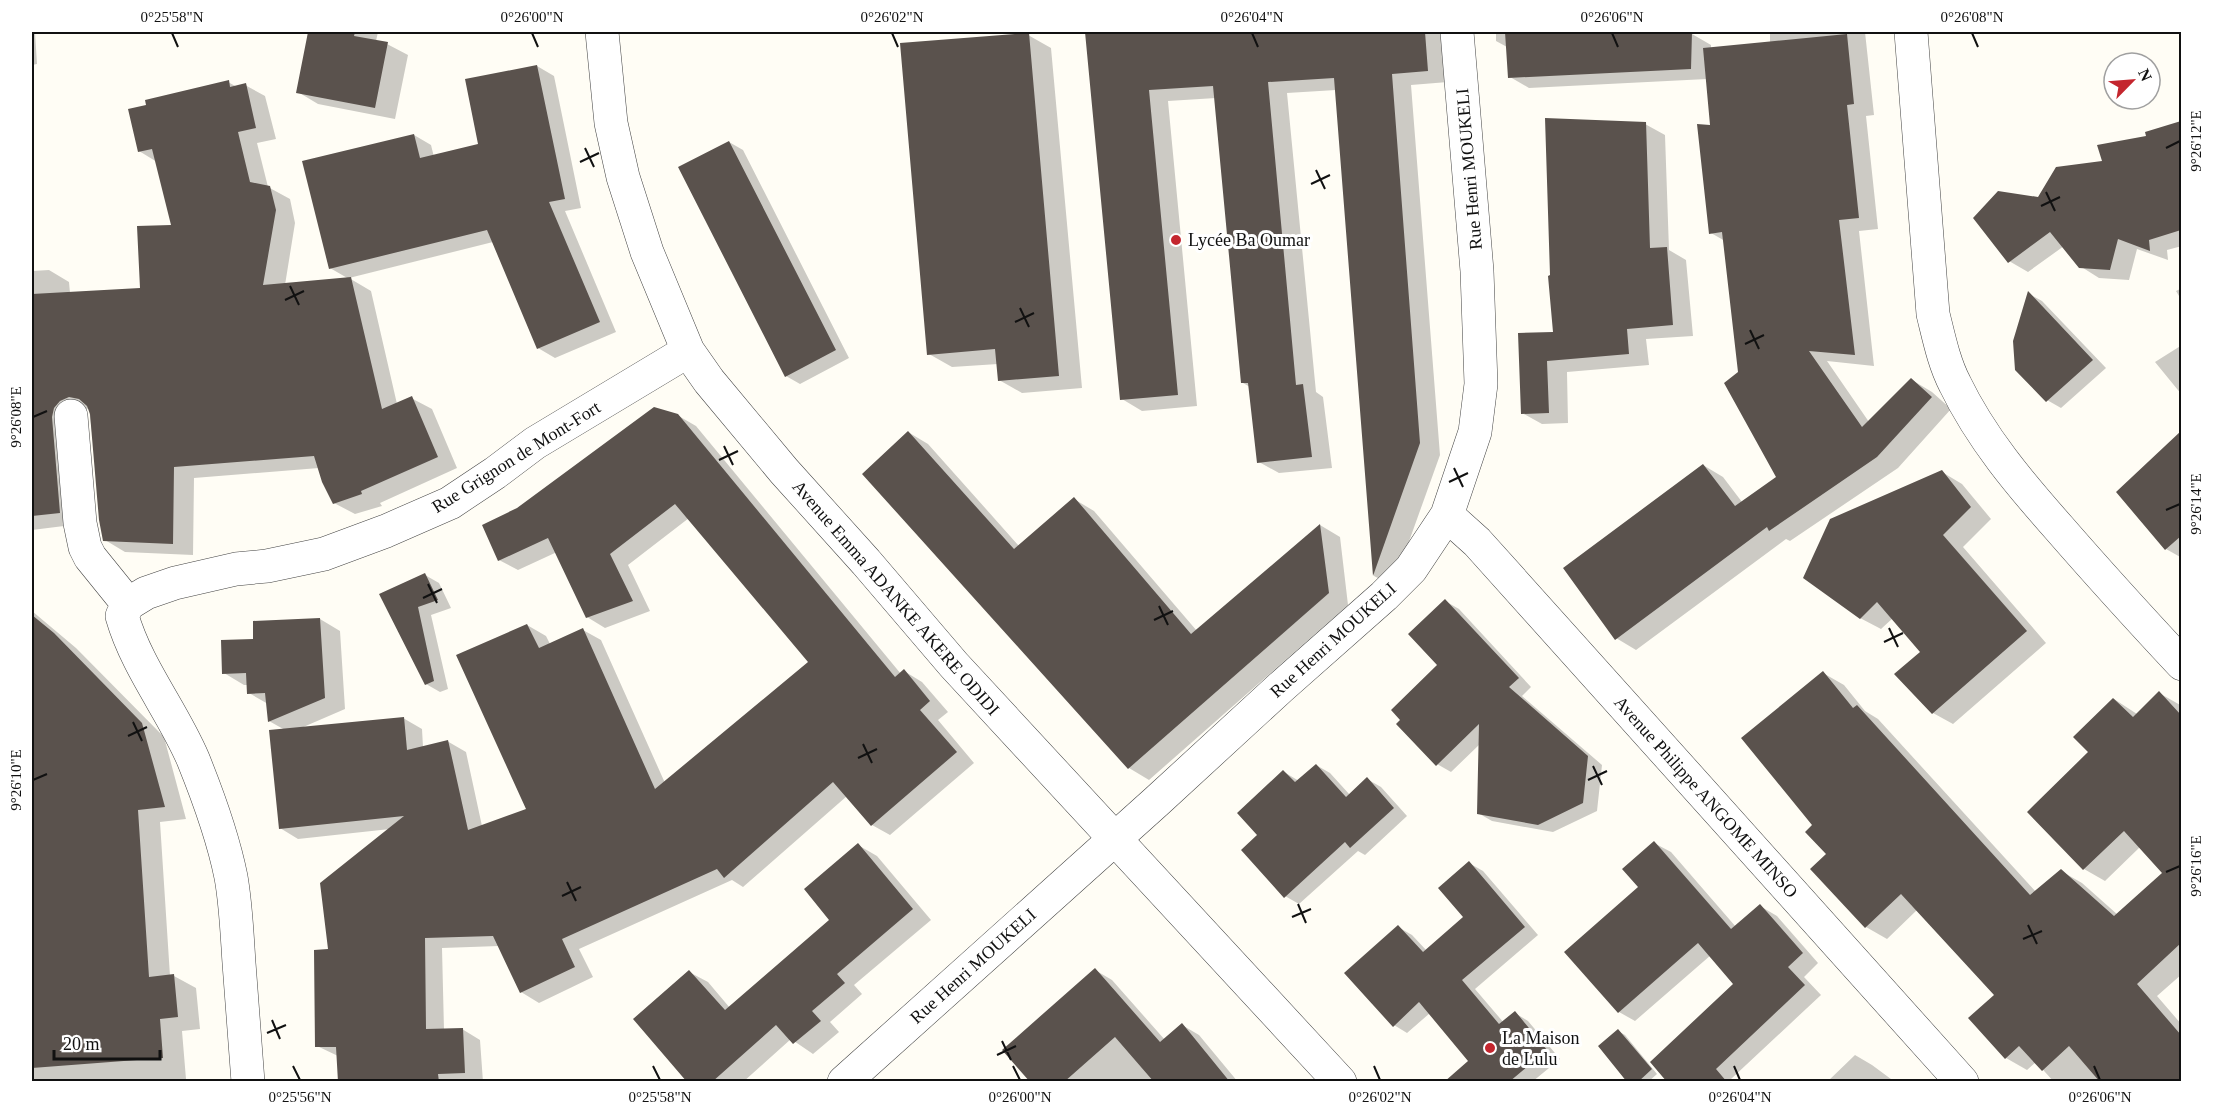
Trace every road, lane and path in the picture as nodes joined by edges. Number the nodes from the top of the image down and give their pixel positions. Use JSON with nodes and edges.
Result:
{"nodes":[{"id":1,"x":602,"y":32,"type":"edge"},
{"id":2,"x":1457,"y":32,"type":"edge"},
{"id":3,"x":1911,"y":32,"type":"edge"},
{"id":4,"x":688,"y":351,"type":"junction"},
{"id":5,"x":71,"y":416,"type":"dead end"},
{"id":6,"x":1447,"y":515,"type":"junction"},
{"id":7,"x":128,"y":604,"type":"junction"},
{"id":8,"x":2181,"y":664,"type":"edge"},
{"id":9,"x":1115,"y":838,"type":"junction"},
{"id":10,"x":248,"y":1082,"type":"edge"},
{"id":11,"x":843,"y":1082,"type":"edge"},
{"id":12,"x":1340,"y":1082,"type":"edge"},
{"id":13,"x":1962,"y":1082,"type":"edge"}],
"edges":[{"from":1,"to":4,"type":"street","name":"Avenue Emma ADANKE AKERE ODIDI"},
{"from":2,"to":6,"type":"street","name":"Rue Henri MOUKELI"},
{"from":3,"to":8,"type":"street"},
{"from":4,"to":7,"type":"street","name":"Rue Grignon de Mont-Fort"},
{"from":4,"to":9,"type":"street","name":"Avenue Emma ADANKE AKERE ODIDI"},
{"from":5,"to":7,"type":"street"},
{"from":6,"to":9,"type":"street","name":"Rue Henri MOUKELI"},
{"from":6,"to":13,"type":"street","name":"Avenue Philippe ANGOME MINSO"},
{"from":7,"to":10,"type":"street"},
{"from":9,"to":11,"type":"street","name":"Rue Henri MOUKELI"},
{"from":9,"to":12,"type":"street","name":"Avenue Emma ADANKE AKERE ODIDI"}]}
